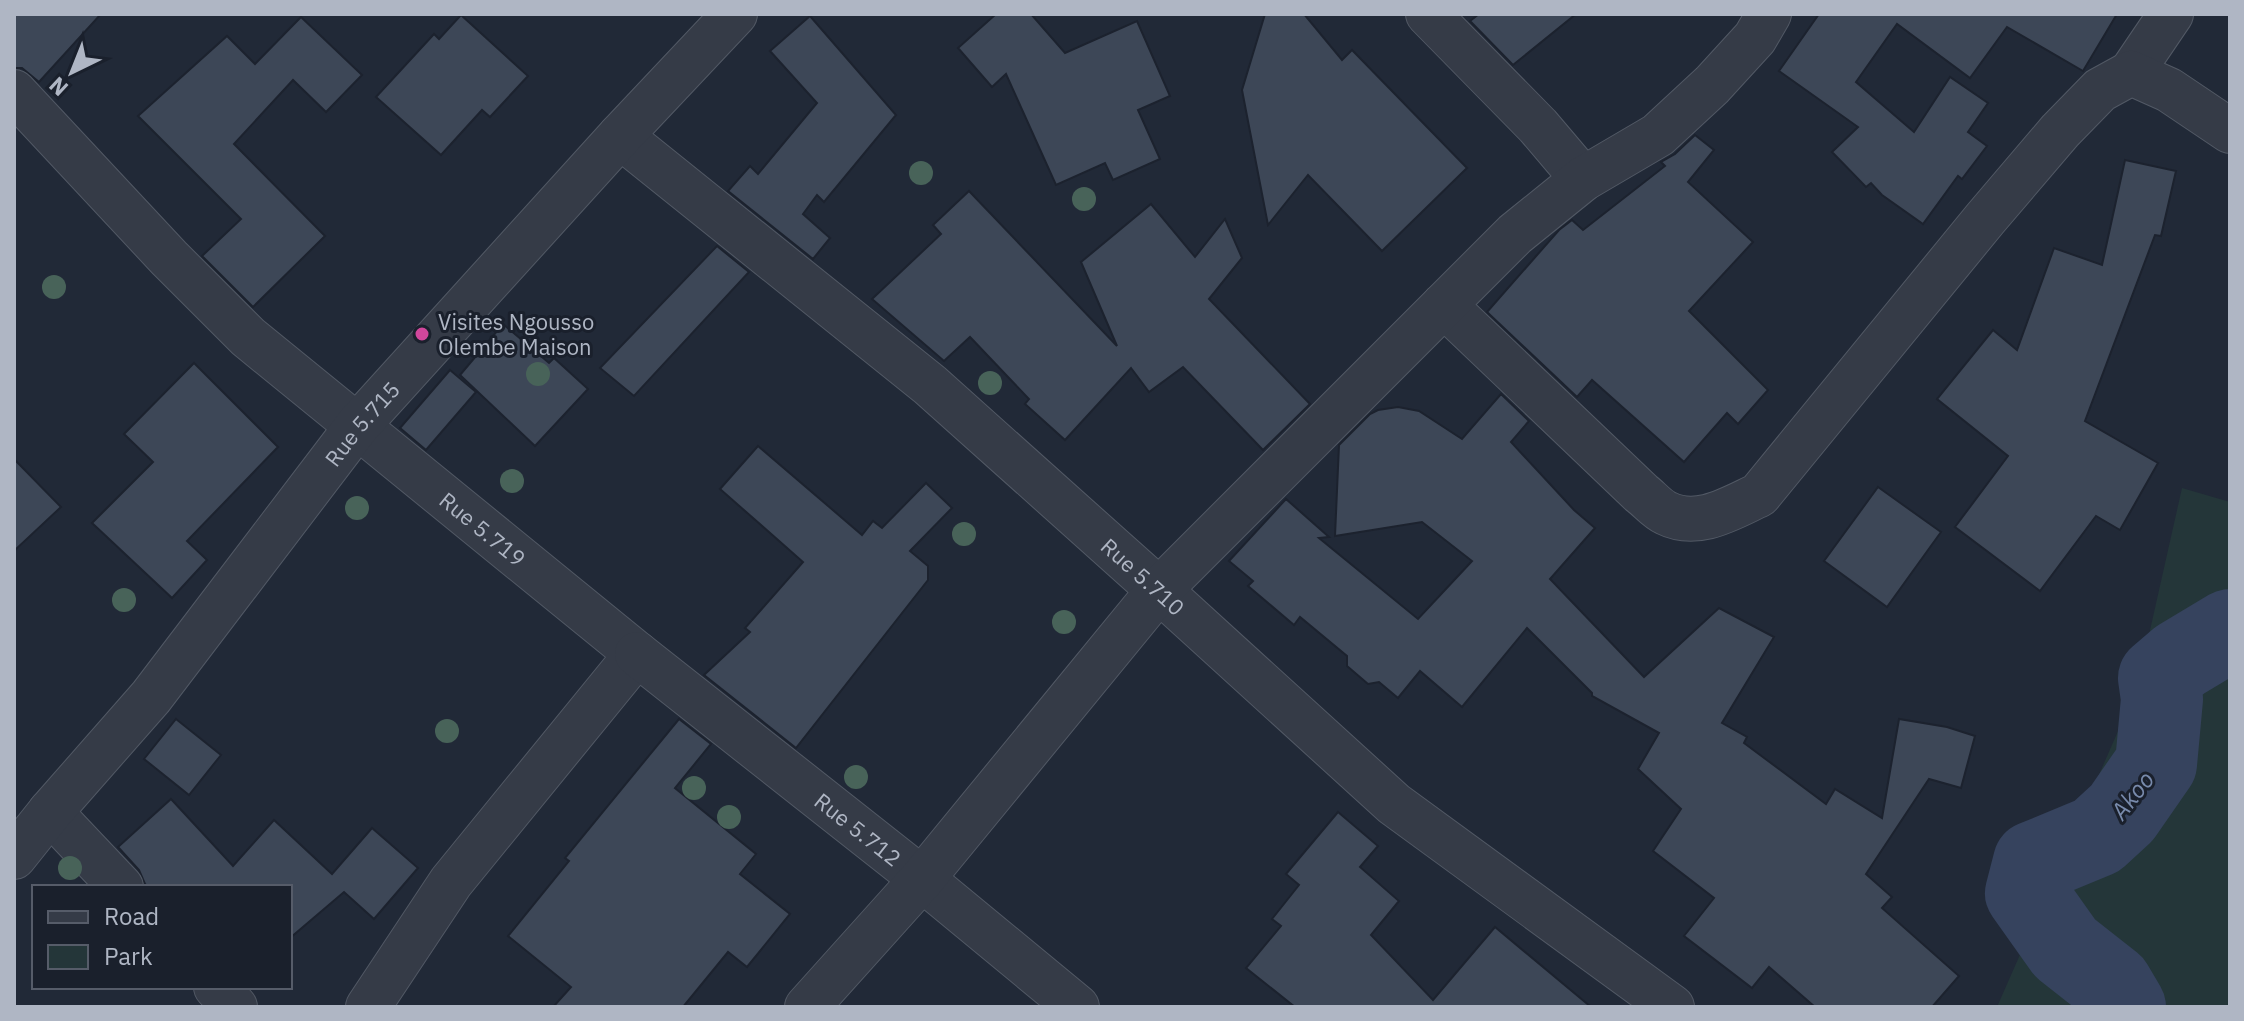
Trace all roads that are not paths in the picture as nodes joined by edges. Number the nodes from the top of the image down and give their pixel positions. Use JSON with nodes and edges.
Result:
{"nodes":[{"id":1,"x":735,"y":14,"type":"edge"},
{"id":2,"x":1428,"y":14,"type":"edge"},
{"id":3,"x":1769,"y":14,"type":"edge"},
{"id":4,"x":2171,"y":14,"type":"edge"},
{"id":5,"x":2131,"y":73,"type":"junction"},
{"id":6,"x":14,"y":92,"type":"edge"},
{"id":7,"x":2230,"y":131,"type":"edge"},
{"id":8,"x":620,"y":136,"type":"junction"},
{"id":9,"x":1583,"y":179,"type":"junction"},
{"id":10,"x":1444,"y":305,"type":"junction"},
{"id":11,"x":358,"y":425,"type":"junction"},
{"id":12,"x":1159,"y":590,"type":"junction"},
{"id":13,"x":637,"y":654,"type":"junction"},
{"id":14,"x":50,"y":812,"type":"junction"},
{"id":15,"x":14,"y":857,"type":"edge"},
{"id":16,"x":922,"y":879,"type":"junction"},
{"id":17,"x":119,"y":885,"type":"edge"},
{"id":18,"x":218,"y":989,"type":"edge"},
{"id":19,"x":235,"y":1007,"type":"edge"},
{"id":20,"x":368,"y":1007,"type":"edge"},
{"id":21,"x":807,"y":1007,"type":"edge"},
{"id":22,"x":1077,"y":1007,"type":"edge"},
{"id":23,"x":1672,"y":1007,"type":"edge"}],
"edges":[{"from":1,"to":8,"type":"street","name":"Rue 5.715"},
{"from":2,"to":9,"type":"street"},
{"from":3,"to":9,"type":"street"},
{"from":4,"to":5,"type":"street"},
{"from":5,"to":7,"type":"street"},
{"from":5,"to":10,"type":"street"},
{"from":6,"to":11,"type":"street","name":"Rue 5.719"},
{"from":8,"to":11,"type":"street","name":"Rue 5.715"},
{"from":8,"to":12,"type":"street","name":"Rue 5.710"},
{"from":9,"to":10,"type":"street"},
{"from":10,"to":12,"type":"street"},
{"from":11,"to":13,"type":"street","name":"Rue 5.719"},
{"from":11,"to":14,"type":"street","name":"Rue 5.715"},
{"from":12,"to":16,"type":"street"},
{"from":12,"to":23,"type":"street","name":"Rue 5.710"},
{"from":13,"to":16,"type":"street","name":"Rue 5.712"},
{"from":13,"to":20,"type":"street"},
{"from":14,"to":15,"type":"street","name":"Rue 5.715"},
{"from":14,"to":17,"type":"street"},
{"from":16,"to":21,"type":"street"},
{"from":16,"to":22,"type":"street","name":"Rue 5.712"},
{"from":18,"to":19,"type":"street"}]}
